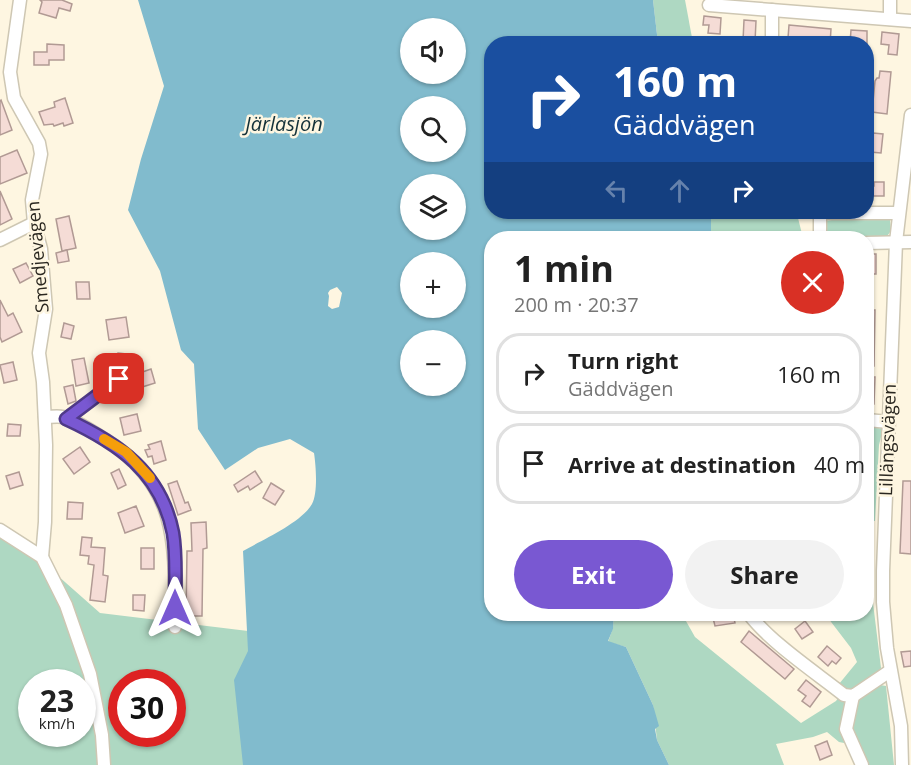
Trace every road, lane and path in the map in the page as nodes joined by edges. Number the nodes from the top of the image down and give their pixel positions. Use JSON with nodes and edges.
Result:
{"nodes":[{"id":1,"x":20,"y":0,"type":"edge"},
{"id":2,"x":890,"y":0,"type":"edge"},
{"id":3,"x":709,"y":6,"type":"dead end"},
{"id":4,"x":772,"y":10,"type":"junction"},
{"id":5,"x":890,"y":19,"type":"junction"},
{"id":6,"x":911,"y":21,"type":"edge"},
{"id":7,"x":772,"y":36,"type":"edge"},
{"id":8,"x":5,"y":74,"type":"edge"},
{"id":9,"x":911,"y":115,"type":"edge"},
{"id":10,"x":874,"y":213,"type":"edge"},
{"id":11,"x":898,"y":213,"type":"junction"},
{"id":12,"x":34,"y":223,"type":"junction"},
{"id":13,"x":0,"y":240,"type":"edge"},
{"id":14,"x":896,"y":242,"type":"junction"},
{"id":15,"x":911,"y":242,"type":"edge"},
{"id":16,"x":874,"y":243,"type":"edge"},
{"id":17,"x":119,"y":379,"type":"dead end"},
{"id":18,"x":45,"y":417,"type":"junction"},
{"id":19,"x":66,"y":419,"type":"junction"},
{"id":20,"x":874,"y":421,"type":"edge"},
{"id":21,"x":889,"y":422,"type":"junction"},
{"id":22,"x":0,"y":530,"type":"edge"},
{"id":23,"x":42,"y":557,"type":"junction"},
{"id":24,"x":756,"y":621,"type":"edge"},
{"id":25,"x":175,"y":627,"type":"dead end"},
{"id":26,"x":890,"y":671,"type":"junction"},
{"id":27,"x":853,"y":696,"type":"junction"},
{"id":28,"x":104,"y":765,"type":"edge"},
{"id":29,"x":862,"y":765,"type":"edge"},
{"id":30,"x":902,"y":765,"type":"edge"}],
"edges":[{"from":1,"to":8,"type":"street","name":"Smedjevägen"},
{"from":2,"to":5,"type":"street"},
{"from":3,"to":4,"type":"street"},
{"from":4,"to":5,"type":"street"},
{"from":4,"to":7,"type":"street"},
{"from":5,"to":6,"type":"street"},
{"from":8,"to":12,"type":"street","name":"Smedjevägen"},
{"from":9,"to":11,"type":"street","name":"Lillängsvägen"},
{"from":10,"to":11,"type":"street"},
{"from":11,"to":14,"type":"street","name":"Lillängsvägen"},
{"from":12,"to":13,"type":"street"},
{"from":12,"to":18,"type":"street","name":"Smedjevägen"},
{"from":14,"to":15,"type":"street"},
{"from":14,"to":16,"type":"street"},
{"from":14,"to":21,"type":"street","name":"Lillängsvägen"},
{"from":17,"to":19,"type":"street"},
{"from":18,"to":19,"type":"street"},
{"from":18,"to":23,"type":"street","name":"Smedjevägen"},
{"from":19,"to":25,"type":"street"},
{"from":20,"to":21,"type":"street"},
{"from":21,"to":26,"type":"street","name":"Lillängsvägen"},
{"from":22,"to":23,"type":"street"},
{"from":23,"to":28,"type":"street"},
{"from":24,"to":27,"type":"street"},
{"from":26,"to":27,"type":"street"},
{"from":26,"to":30,"type":"street","name":"Lillängsvägen"},
{"from":27,"to":29,"type":"street"}]}
